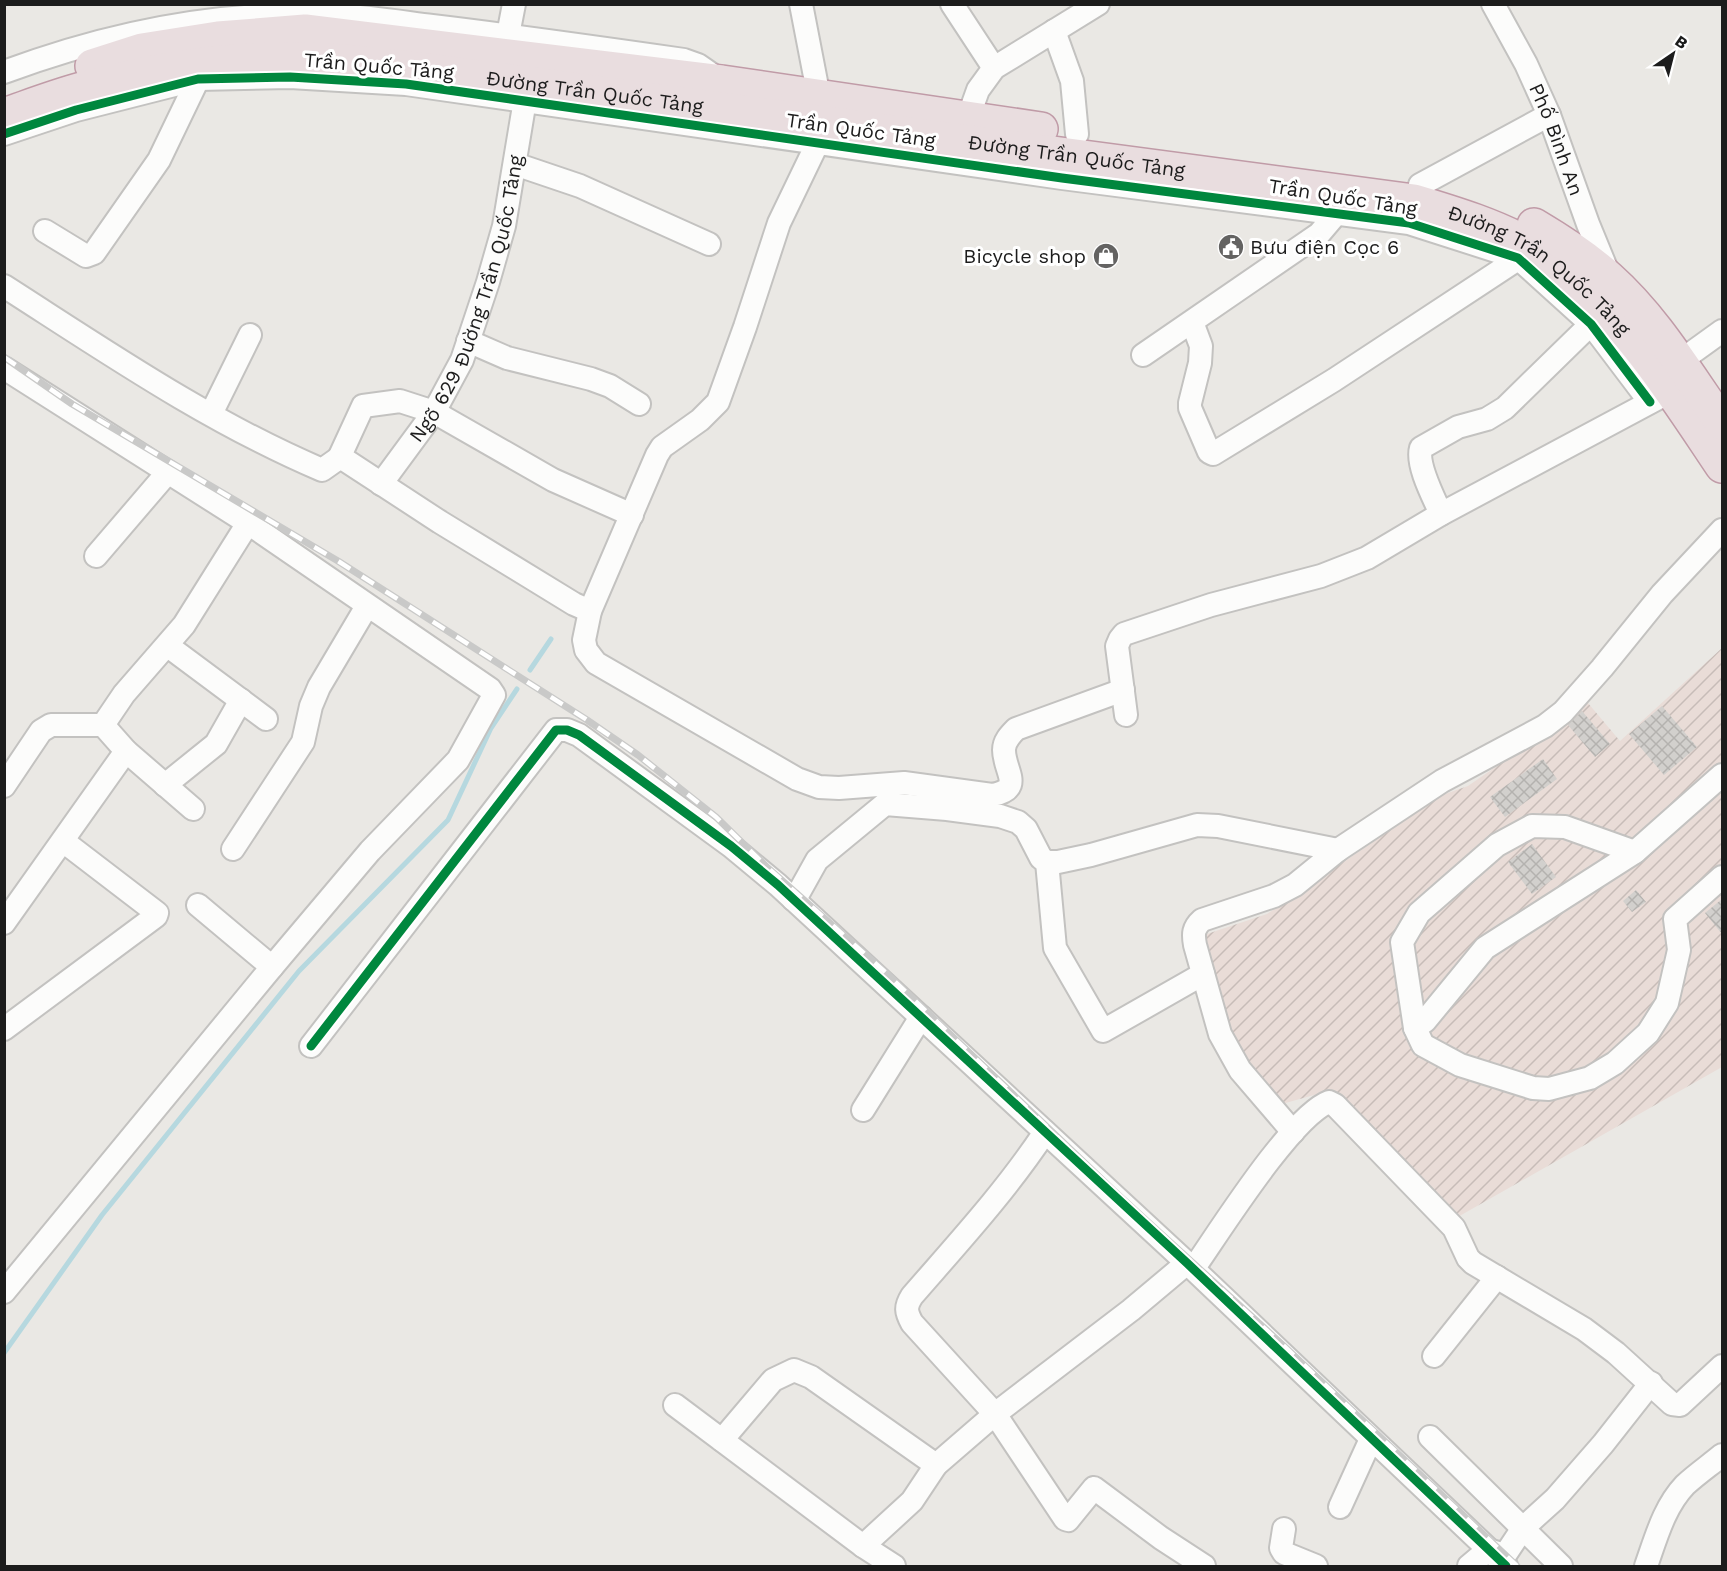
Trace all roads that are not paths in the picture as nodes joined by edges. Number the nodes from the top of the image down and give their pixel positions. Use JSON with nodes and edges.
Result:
{"nodes":[{"id":1,"x":514,"y":4,"type":"edge"},
{"id":2,"x":801,"y":4,"type":"edge"},
{"id":3,"x":952,"y":4,"type":"edge"},
{"id":4,"x":1098,"y":4,"type":"edge"},
{"id":5,"x":1493,"y":4,"type":"edge"},
{"id":6,"x":171,"y":14,"type":"edge"},
{"id":7,"x":1054,"y":31,"type":"junction"},
{"id":8,"x":508,"y":35,"type":"junction"},
{"id":9,"x":994,"y":68,"type":"junction"},
{"id":10,"x":4,"y":72,"type":"edge"},
{"id":11,"x":198,"y":79,"type":"junction"},
{"id":12,"x":722,"y":82,"type":"junction"},
{"id":13,"x":4,"y":93,"type":"edge"},
{"id":14,"x":819,"y":97,"type":"junction"},
{"id":15,"x":525,"y":100,"type":"junction"},
{"id":16,"x":4,"y":115,"type":"edge"},
{"id":17,"x":1549,"y":115,"type":"junction"},
{"id":18,"x":968,"y":118,"type":"junction"},
{"id":19,"x":4,"y":134,"type":"edge"},
{"id":20,"x":1077,"y":134,"type":"junction"},
{"id":21,"x":818,"y":142,"type":"junction"},
{"id":22,"x":515,"y":164,"type":"junction"},
{"id":23,"x":1420,"y":185,"type":"junction"},
{"id":24,"x":1342,"y":203,"type":"junction"},
{"id":25,"x":45,"y":231,"type":"dead end"},
{"id":26,"x":709,"y":244,"type":"dead end"},
{"id":27,"x":1533,"y":246,"type":"junction"},
{"id":28,"x":1611,"y":279,"type":"junction"},
{"id":29,"x":4,"y":286,"type":"edge"},
{"id":30,"x":1192,"y":322,"type":"junction"},
{"id":31,"x":1591,"y":324,"type":"junction"},
{"id":32,"x":1722,"y":331,"type":"edge"},
{"id":33,"x":250,"y":335,"type":"dead end"},
{"id":34,"x":468,"y":341,"type":"junction"},
{"id":35,"x":1143,"y":355,"type":"dead end"},
{"id":36,"x":4,"y":368,"type":"edge"},
{"id":37,"x":1667,"y":385,"type":"junction"},
{"id":38,"x":639,"y":404,"type":"dead end"},
{"id":39,"x":434,"y":412,"type":"junction"},
{"id":40,"x":211,"y":414,"type":"junction"},
{"id":41,"x":1722,"y":423,"type":"edge"},
{"id":42,"x":339,"y":458,"type":"junction"},
{"id":43,"x":1722,"y":466,"type":"edge"},
{"id":44,"x":168,"y":472,"type":"junction"},
{"id":45,"x":381,"y":484,"type":"junction"},
{"id":46,"x":1441,"y":514,"type":"junction"},
{"id":47,"x":632,"y":515,"type":"junction"},
{"id":48,"x":248,"y":523,"type":"junction"},
{"id":49,"x":1722,"y":530,"type":"edge"},
{"id":50,"x":96,"y":556,"type":"dead end"},
{"id":51,"x":367,"y":606,"type":"junction"},
{"id":52,"x":583,"y":608,"type":"junction"},
{"id":53,"x":168,"y":646,"type":"junction"},
{"id":54,"x":1123,"y":690,"type":"junction"},
{"id":55,"x":241,"y":700,"type":"junction"},
{"id":56,"x":1126,"y":715,"type":"dead end"},
{"id":57,"x":266,"y":719,"type":"dead end"},
{"id":58,"x":103,"y":725,"type":"junction"},
{"id":59,"x":126,"y":751,"type":"junction"},
{"id":60,"x":1719,"y":784,"type":"edge"},
{"id":61,"x":165,"y":785,"type":"junction"},
{"id":62,"x":4,"y":786,"type":"edge"},
{"id":63,"x":193,"y":809,"type":"dead end"},
{"id":64,"x":63,"y":841,"type":"junction"},
{"id":65,"x":233,"y":849,"type":"dead end"},
{"id":66,"x":1338,"y":850,"type":"junction"},
{"id":67,"x":1635,"y":852,"type":"junction"},
{"id":68,"x":1047,"y":862,"type":"junction"},
{"id":69,"x":1722,"y":877,"type":"edge"},
{"id":70,"x":785,"y":892,"type":"junction"},
{"id":71,"x":198,"y":905,"type":"dead end"},
{"id":72,"x":4,"y":922,"type":"edge"},
{"id":73,"x":272,"y":967,"type":"junction"},
{"id":74,"x":1203,"y":974,"type":"junction"},
{"id":75,"x":921,"y":1017,"type":"junction"},
{"id":76,"x":1415,"y":1028,"type":"junction"},
{"id":77,"x":4,"y":1029,"type":"edge"},
{"id":78,"x":311,"y":1046,"type":"dead end"},
{"id":79,"x":862,"y":1110,"type":"dead end"},
{"id":80,"x":1045,"y":1132,"type":"junction"},
{"id":81,"x":1293,"y":1132,"type":"junction"},
{"id":82,"x":1187,"y":1263,"type":"junction"},
{"id":83,"x":1497,"y":1277,"type":"junction"},
{"id":84,"x":4,"y":1292,"type":"edge"},
{"id":85,"x":1434,"y":1356,"type":"dead end"},
{"id":86,"x":1722,"y":1366,"type":"edge"},
{"id":87,"x":1651,"y":1383,"type":"junction"},
{"id":88,"x":675,"y":1405,"type":"dead end"},
{"id":89,"x":995,"y":1414,"type":"junction"},
{"id":90,"x":1430,"y":1437,"type":"dead end"},
{"id":91,"x":1371,"y":1438,"type":"junction"},
{"id":92,"x":722,"y":1440,"type":"junction"},
{"id":93,"x":1722,"y":1455,"type":"edge"},
{"id":94,"x":936,"y":1465,"type":"junction"},
{"id":95,"x":1340,"y":1507,"type":"dead end"},
{"id":96,"x":1523,"y":1528,"type":"junction"},
{"id":97,"x":1284,"y":1529,"type":"dead end"},
{"id":98,"x":863,"y":1546,"type":"junction"},
{"id":99,"x":1488,"y":1550,"type":"junction"},
{"id":100,"x":1302,"y":1564,"type":"edge"},
{"id":101,"x":894,"y":1566,"type":"edge"},
{"id":102,"x":1204,"y":1566,"type":"edge"},
{"id":103,"x":1469,"y":1566,"type":"edge"},
{"id":104,"x":1506,"y":1566,"type":"edge"},
{"id":105,"x":1561,"y":1566,"type":"edge"},
{"id":106,"x":1646,"y":1566,"type":"edge"}],
"edges":[{"from":1,"to":8,"type":"street"},
{"from":2,"to":14,"type":"street"},
{"from":3,"to":9,"type":"street"},
{"from":4,"to":7,"type":"street"},
{"from":5,"to":17,"type":"street","name":"Phố Bình An"},
{"from":6,"to":8,"type":"street"},
{"from":6,"to":10,"type":"street"},
{"from":7,"to":9,"type":"street"},
{"from":7,"to":20,"type":"street"},
{"from":8,"to":12,"type":"street"},
{"from":9,"to":18,"type":"street"},
{"from":11,"to":15,"type":"street","name":"Trần Quốc Tảng"},
{"from":11,"to":19,"type":"street","name":"Trần Quốc Tảng"},
{"from":11,"to":25,"type":"street"},
{"from":12,"to":13,"type":"highway","name":"Đường Trần Quốc Tảng"},
{"from":12,"to":14,"type":"highway","name":"Đường Trần Quốc Tảng"},
{"from":14,"to":18,"type":"highway","name":"Đường Trần Quốc Tảng"},
{"from":15,"to":21,"type":"street","name":"Trần Quốc Tảng"},
{"from":15,"to":22,"type":"street","name":"Ngõ 629 Đường Trần Quốc Tảng"},
{"from":16,"to":24,"type":"highway","name":"Đường Trần Quốc Tảng"},
{"from":17,"to":23,"type":"street"},
{"from":17,"to":28,"type":"street","name":"Phố Bình An"},
{"from":18,"to":20,"type":"highway","name":"Đường Trần Quốc Tảng"},
{"from":20,"to":23,"type":"highway","name":"Đường Trần Quốc Tảng"},
{"from":21,"to":24,"type":"street","name":"Trần Quốc Tảng"},
{"from":21,"to":47,"type":"street"},
{"from":22,"to":26,"type":"street"},
{"from":22,"to":34,"type":"street","name":"Ngõ 629 Đường Trần Quốc Tảng"},
{"from":23,"to":27,"type":"highway","name":"Đường Trần Quốc Tảng"},
{"from":24,"to":27,"type":"highway","name":"Đường Trần Quốc Tảng"},
{"from":24,"to":30,"type":"street"},
{"from":27,"to":28,"type":"highway","name":"Đường Trần Quốc Tảng"},
{"from":27,"to":30,"type":"street"},
{"from":27,"to":31,"type":"street"},
{"from":27,"to":37,"type":"highway","name":"Đường Trần Quốc Tảng"},
{"from":28,"to":37,"type":"highway","name":"Đường Trần Quốc Tảng"},
{"from":29,"to":40,"type":"street"},
{"from":30,"to":35,"type":"street"},
{"from":31,"to":37,"type":"street"},
{"from":31,"to":46,"type":"street"},
{"from":32,"to":37,"type":"street"},
{"from":33,"to":40,"type":"street"},
{"from":34,"to":38,"type":"street"},
{"from":34,"to":39,"type":"street","name":"Ngõ 629 Đường Trần Quốc Tảng"},
{"from":36,"to":44,"type":"street"},
{"from":37,"to":41,"type":"highway","name":"Đường Trần Quốc Tảng"},
{"from":37,"to":43,"type":"highway","name":"Đường Trần Quốc Tảng"},
{"from":37,"to":46,"type":"street"},
{"from":39,"to":42,"type":"street"},
{"from":39,"to":45,"type":"street","name":"Ngõ 629 Đường Trần Quốc Tảng"},
{"from":39,"to":47,"type":"street"},
{"from":40,"to":42,"type":"street"},
{"from":42,"to":45,"type":"street"},
{"from":44,"to":48,"type":"street"},
{"from":44,"to":50,"type":"street"},
{"from":45,"to":52,"type":"street"},
{"from":46,"to":54,"type":"street"},
{"from":47,"to":52,"type":"street"},
{"from":48,"to":51,"type":"street"},
{"from":48,"to":53,"type":"street"},
{"from":49,"to":66,"type":"street"},
{"from":51,"to":65,"type":"street"},
{"from":51,"to":73,"type":"street"},
{"from":52,"to":54,"type":"street"},
{"from":53,"to":55,"type":"street"},
{"from":53,"to":58,"type":"street"},
{"from":54,"to":56,"type":"street"},
{"from":55,"to":57,"type":"street"},
{"from":55,"to":61,"type":"street"},
{"from":58,"to":59,"type":"street"},
{"from":58,"to":62,"type":"street"},
{"from":59,"to":61,"type":"street"},
{"from":59,"to":64,"type":"street"},
{"from":60,"to":67,"type":"street"},
{"from":61,"to":63,"type":"street"},
{"from":64,"to":72,"type":"street"},
{"from":64,"to":77,"type":"street"},
{"from":66,"to":68,"type":"street"},
{"from":66,"to":74,"type":"street"},
{"from":67,"to":76,"type":"street"},
{"from":67,"to":76,"type":"street"},
{"from":68,"to":70,"type":"street"},
{"from":68,"to":74,"type":"street"},
{"from":69,"to":76,"type":"street"},
{"from":70,"to":75,"type":"street"},
{"from":70,"to":78,"type":"street"},
{"from":71,"to":73,"type":"street"},
{"from":73,"to":84,"type":"street"},
{"from":74,"to":81,"type":"street"},
{"from":75,"to":79,"type":"street"},
{"from":75,"to":80,"type":"street"},
{"from":80,"to":82,"type":"street"},
{"from":80,"to":89,"type":"street"},
{"from":81,"to":82,"type":"street"},
{"from":81,"to":83,"type":"street"},
{"from":82,"to":89,"type":"street"},
{"from":82,"to":91,"type":"street"},
{"from":83,"to":85,"type":"street"},
{"from":83,"to":87,"type":"street"},
{"from":86,"to":87,"type":"street"},
{"from":87,"to":96,"type":"street"},
{"from":88,"to":92,"type":"street"},
{"from":89,"to":94,"type":"street"},
{"from":89,"to":102,"type":"street"},
{"from":90,"to":96,"type":"street"},
{"from":91,"to":95,"type":"street"},
{"from":91,"to":99,"type":"street"},
{"from":92,"to":94,"type":"street"},
{"from":92,"to":98,"type":"street"},
{"from":93,"to":106,"type":"street"},
{"from":94,"to":98,"type":"street"},
{"from":96,"to":99,"type":"street"},
{"from":96,"to":105,"type":"street"},
{"from":97,"to":100,"type":"street"},
{"from":98,"to":101,"type":"street"},
{"from":99,"to":103,"type":"street"},
{"from":99,"to":104,"type":"street"}]}
